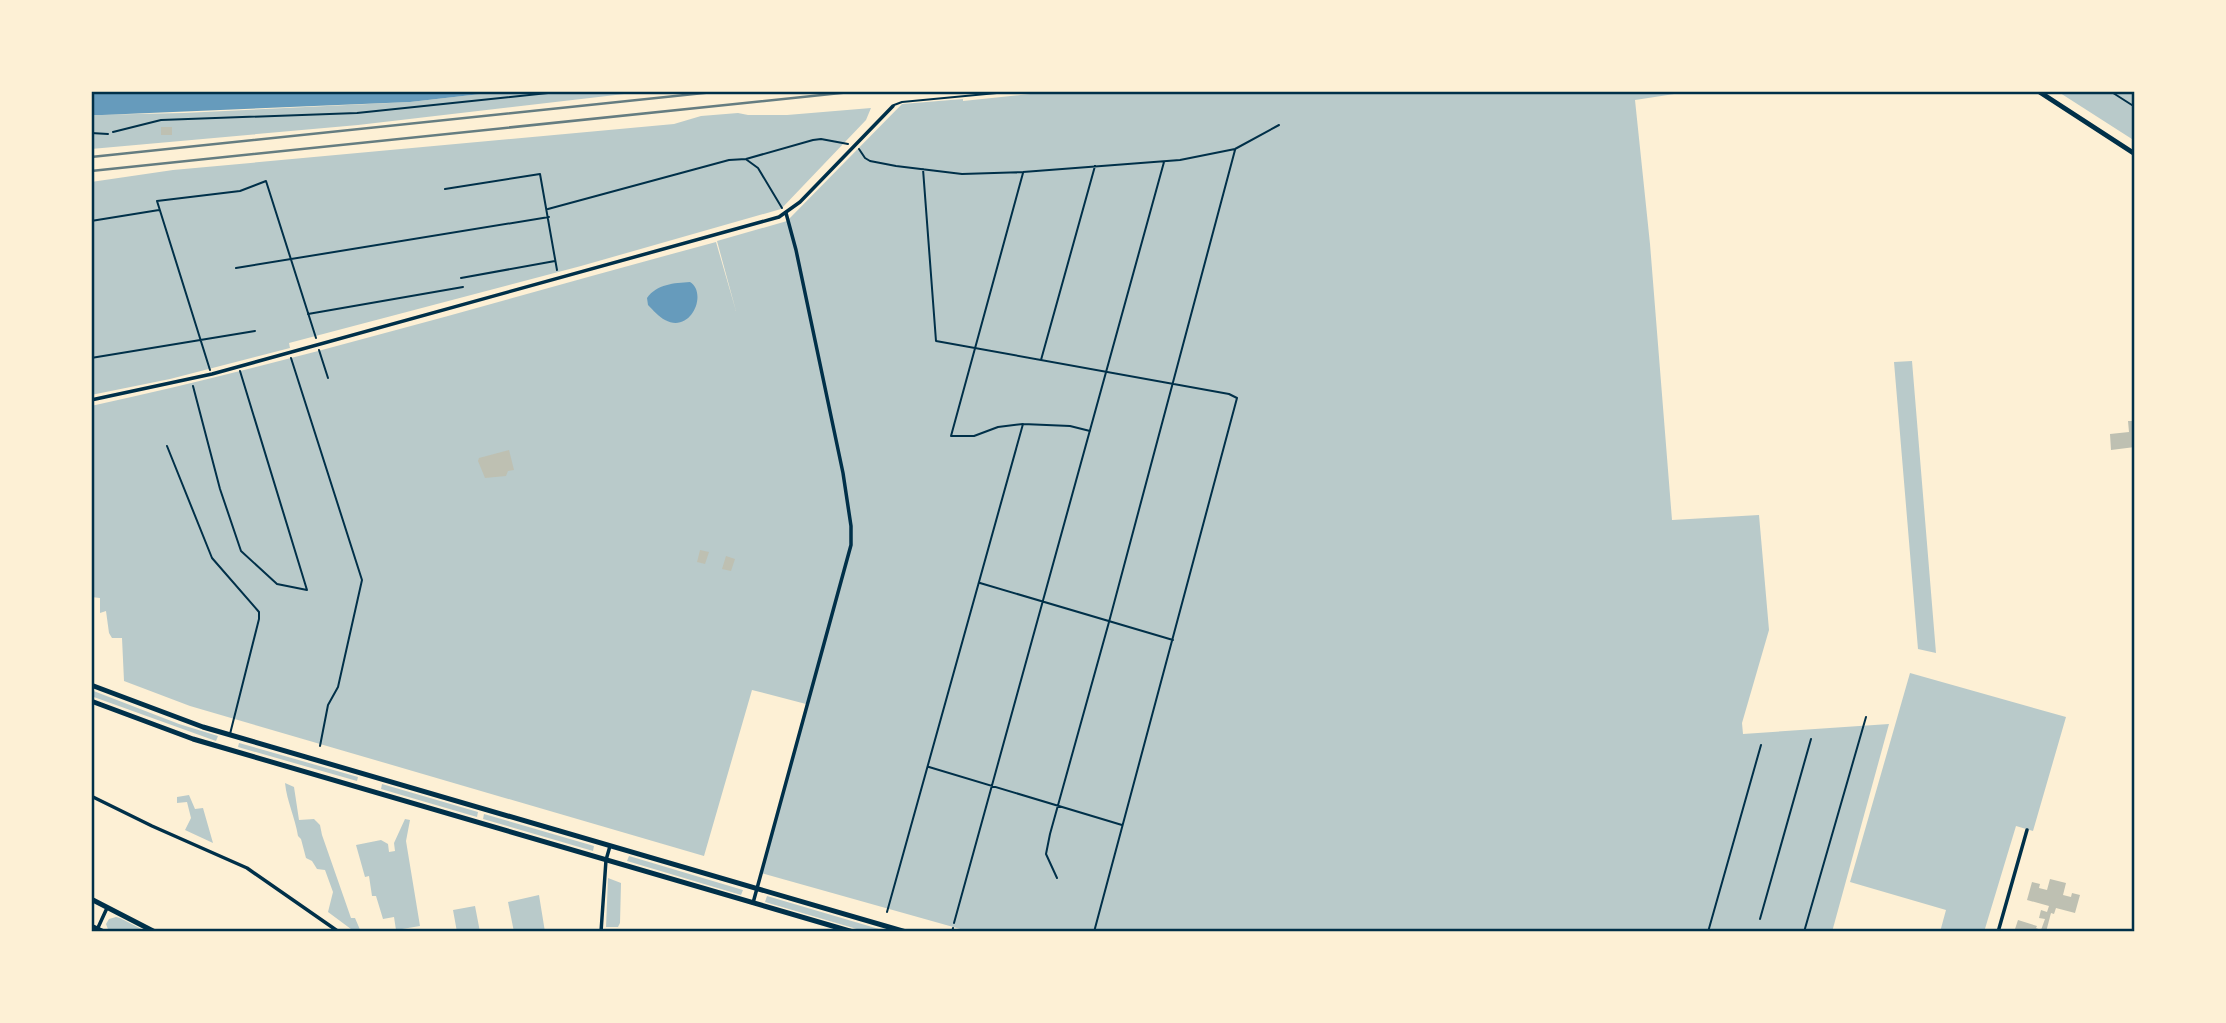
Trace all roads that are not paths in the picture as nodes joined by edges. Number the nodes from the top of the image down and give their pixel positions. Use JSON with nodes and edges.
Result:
{"nodes":[{"id":1,"x":1018,"y":91,"type":"edge"},
{"id":2,"x":2038,"y":91,"type":"edge"},
{"id":3,"x":893,"y":106,"type":"joint"},
{"id":4,"x":91,"y":133,"type":"edge"},
{"id":5,"x":108,"y":134,"type":"road end"},
{"id":6,"x":2135,"y":154,"type":"edge"},
{"id":7,"x":786,"y":214,"type":"junction"},
{"id":8,"x":91,"y":400,"type":"edge"},
{"id":9,"x":167,"y":446,"type":"dead end"},
{"id":10,"x":91,"y":685,"type":"edge"},
{"id":11,"x":91,"y":701,"type":"edge"},
{"id":12,"x":230,"y":735,"type":"junction"},
{"id":13,"x":91,"y":796,"type":"edge"},
{"id":14,"x":2027,"y":830,"type":"dead end"},
{"id":15,"x":610,"y":846,"type":"junction"},
{"id":16,"x":607,"y":860,"type":"junction"},
{"id":17,"x":757,"y":889,"type":"junction"},
{"id":18,"x":91,"y":899,"type":"edge"},
{"id":19,"x":752,"y":903,"type":"junction"},
{"id":20,"x":107,"y":907,"type":"junction"},
{"id":21,"x":953,"y":928,"type":"road end"},
{"id":22,"x":95,"y":929,"type":"edge"},
{"id":23,"x":104,"y":932,"type":"edge"},
{"id":24,"x":155,"y":932,"type":"edge"},
{"id":25,"x":339,"y":932,"type":"edge"},
{"id":26,"x":601,"y":932,"type":"edge"},
{"id":27,"x":853,"y":932,"type":"edge"},
{"id":28,"x":906,"y":932,"type":"edge"},
{"id":29,"x":952,"y":932,"type":"edge"},
{"id":30,"x":1998,"y":932,"type":"edge"}],
"edges":[{"from":1,"to":3,"type":"lane"},
{"from":2,"to":6,"type":"main road"},
{"from":3,"to":7,"type":"street"},
{"from":4,"to":5,"type":"lane"},
{"from":7,"to":8,"type":"street"},
{"from":7,"to":17,"type":"street"},
{"from":9,"to":12,"type":"lane"},
{"from":10,"to":12,"type":"main road"},
{"from":11,"to":16,"type":"main road"},
{"from":12,"to":15,"type":"main road"},
{"from":13,"to":25,"type":"street"},
{"from":14,"to":30,"type":"street"},
{"from":15,"to":16,"type":"street"},
{"from":15,"to":17,"type":"main road"},
{"from":16,"to":19,"type":"main road"},
{"from":16,"to":26,"type":"street"},
{"from":17,"to":19,"type":"street"},
{"from":17,"to":28,"type":"main road"},
{"from":18,"to":20,"type":"main road"},
{"from":19,"to":27,"type":"main road"},
{"from":20,"to":22,"type":"street"},
{"from":20,"to":24,"type":"main road"},
{"from":21,"to":29,"type":"lane"},
{"from":22,"to":23,"type":"main road"}]}
